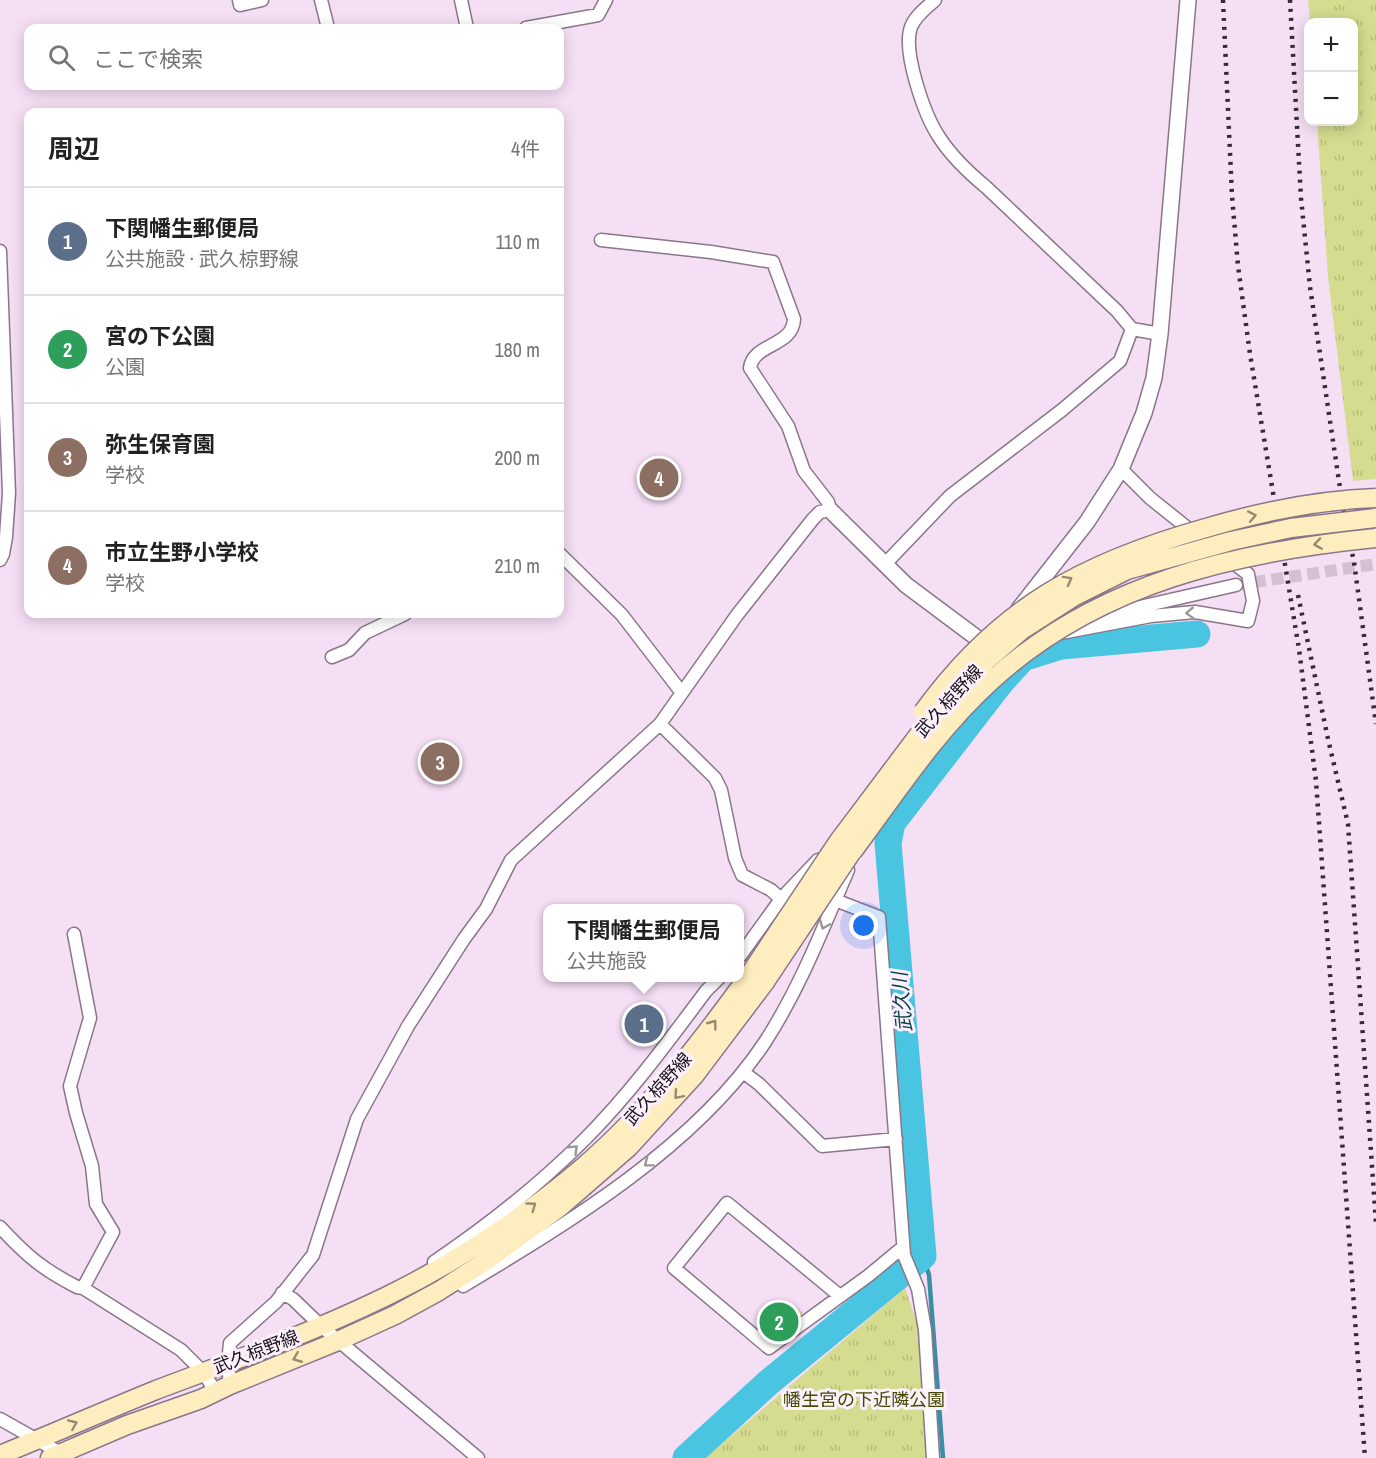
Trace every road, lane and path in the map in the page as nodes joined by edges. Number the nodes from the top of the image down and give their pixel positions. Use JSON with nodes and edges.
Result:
{"nodes":[{"id":1,"x":239,"y":0,"type":"edge"},
{"id":2,"x":262,"y":0,"type":"edge"},
{"id":3,"x":321,"y":0,"type":"edge"},
{"id":4,"x":461,"y":0,"type":"edge"},
{"id":5,"x":606,"y":0,"type":"edge"},
{"id":6,"x":935,"y":0,"type":"edge"},
{"id":7,"x":1188,"y":0,"type":"edge"},
{"id":8,"x":327,"y":24,"type":"edge"},
{"id":9,"x":466,"y":24,"type":"edge"},
{"id":10,"x":548,"y":24,"type":"edge"},
{"id":11,"x":601,"y":240,"type":"dead end"},
{"id":12,"x":0,"y":251,"type":"edge"},
{"id":13,"x":1132,"y":329,"type":"junction"},
{"id":14,"x":1160,"y":334,"type":"junction"},
{"id":15,"x":1121,"y":469,"type":"junction"},
{"id":16,"x":1376,"y":498,"type":"edge"},
{"id":17,"x":830,"y":510,"type":"junction"},
{"id":18,"x":1376,"y":518,"type":"edge"},
{"id":19,"x":1376,"y":538,"type":"edge"},
{"id":20,"x":564,"y":558,"type":"edge"},
{"id":21,"x":0,"y":560,"type":"edge"},
{"id":22,"x":885,"y":564,"type":"junction"},
{"id":23,"x":1236,"y":585,"type":"tunnel mouth"},
{"id":24,"x":397,"y":618,"type":"edge"},
{"id":25,"x":989,"y":647,"type":"junction"},
{"id":26,"x":332,"y":657,"type":"dead end"},
{"id":27,"x":682,"y":693,"type":"junction"},
{"id":28,"x":660,"y":724,"type":"junction"},
{"id":29,"x":905,"y":760,"type":"junction"},
{"id":30,"x":846,"y":846,"type":"junction"},
{"id":31,"x":781,"y":899,"type":"junction"},
{"id":32,"x":835,"y":900,"type":"junction"},
{"id":33,"x":74,"y":934,"type":"dead end"},
{"id":34,"x":744,"y":950,"type":"edge"},
{"id":35,"x":758,"y":978,"type":"junction"},
{"id":36,"x":715,"y":982,"type":"edge"},
{"id":37,"x":743,"y":1072,"type":"junction"},
{"id":38,"x":896,"y":1139,"type":"junction"},
{"id":39,"x":0,"y":1227,"type":"edge"},
{"id":40,"x":904,"y":1251,"type":"junction"},
{"id":41,"x":83,"y":1288,"type":"junction"},
{"id":42,"x":282,"y":1293,"type":"junction"},
{"id":43,"x":840,"y":1296,"type":"junction"},
{"id":44,"x":321,"y":1326,"type":"junction"},
{"id":45,"x":338,"y":1341,"type":"junction"},
{"id":46,"x":228,"y":1364,"type":"junction"},
{"id":47,"x":203,"y":1372,"type":"junction"},
{"id":48,"x":223,"y":1388,"type":"junction"},
{"id":49,"x":0,"y":1419,"type":"edge"},
{"id":50,"x":38,"y":1439,"type":"junction"},
{"id":51,"x":0,"y":1455,"type":"edge"},
{"id":52,"x":60,"y":1456,"type":"edge"},
{"id":53,"x":478,"y":1458,"type":"edge"},
{"id":54,"x":933,"y":1458,"type":"edge"}],
"edges":[{"from":1,"to":2,"type":"street"},
{"from":3,"to":8,"type":"street"},
{"from":4,"to":9,"type":"street"},
{"from":5,"to":10,"type":"street"},
{"from":6,"to":13,"type":"street"},
{"from":7,"to":14,"type":"street"},
{"from":11,"to":17,"type":"street"},
{"from":12,"to":21,"type":"street"},
{"from":13,"to":14,"type":"street"},
{"from":13,"to":22,"type":"street"},
{"from":14,"to":15,"type":"street"},
{"from":15,"to":25,"type":"street"},
{"from":15,"to":25,"type":"street","one_way":true},
{"from":30,"to":16,"type":"main road","one_way":true,"bridge":true},
{"from":17,"to":22,"type":"street"},
{"from":17,"to":27,"type":"street"},
{"from":18,"to":30,"type":"main road","name":"武久椋野線","bridge":true},
{"from":19,"to":30,"type":"main road","one_way":true,"bridge":true},
{"from":20,"to":27,"type":"street"},
{"from":22,"to":25,"type":"street"},
{"from":23,"to":25,"type":"street"},
{"from":24,"to":26,"type":"street"},
{"from":25,"to":29,"type":"street"},
{"from":27,"to":28,"type":"street"},
{"from":28,"to":31,"type":"street"},
{"from":28,"to":42,"type":"street"},
{"from":29,"to":31,"type":"street"},
{"from":29,"to":32,"type":"street"},
{"from":30,"to":35,"type":"main road","name":"武久椋野線","bridge":true},
{"from":31,"to":32,"type":"street"},
{"from":31,"to":34,"type":"street"},
{"from":32,"to":37,"type":"street","one_way":true},
{"from":32,"to":38,"type":"street"},
{"from":33,"to":41,"type":"street"},
{"from":44,"to":35,"type":"main road","name":"武久椋野線","one_way":true},
{"from":35,"to":45,"type":"main road","name":"武久椋野線","one_way":true},
{"from":44,"to":36,"type":"street","one_way":true},
{"from":37,"to":38,"type":"street"},
{"from":37,"to":45,"type":"street","one_way":true},
{"from":38,"to":40,"type":"street"},
{"from":39,"to":41,"type":"street"},
{"from":40,"to":43,"type":"street"},
{"from":40,"to":54,"type":"street"},
{"from":41,"to":47,"type":"street"},
{"from":42,"to":44,"type":"street"},
{"from":42,"to":46,"type":"street"},
{"from":43,"to":43,"type":"street"},
{"from":44,"to":45,"type":"street"},
{"from":44,"to":46,"type":"main road","name":"武久椋野線"},
{"from":45,"to":48,"type":"main road","name":"武久椋野線","one_way":true},
{"from":45,"to":53,"type":"street"},
{"from":46,"to":47,"type":"main road","name":"武久椋野線"},
{"from":46,"to":48,"type":"street"},
{"from":47,"to":48,"type":"street"},
{"from":50,"to":47,"type":"main road","name":"武久椋野線","one_way":true},
{"from":48,"to":52,"type":"main road","name":"武久椋野線"},
{"from":49,"to":50,"type":"street"},
{"from":50,"to":51,"type":"main road","name":"武久椋野線"},
{"from":50,"to":52,"type":"street"}]}
